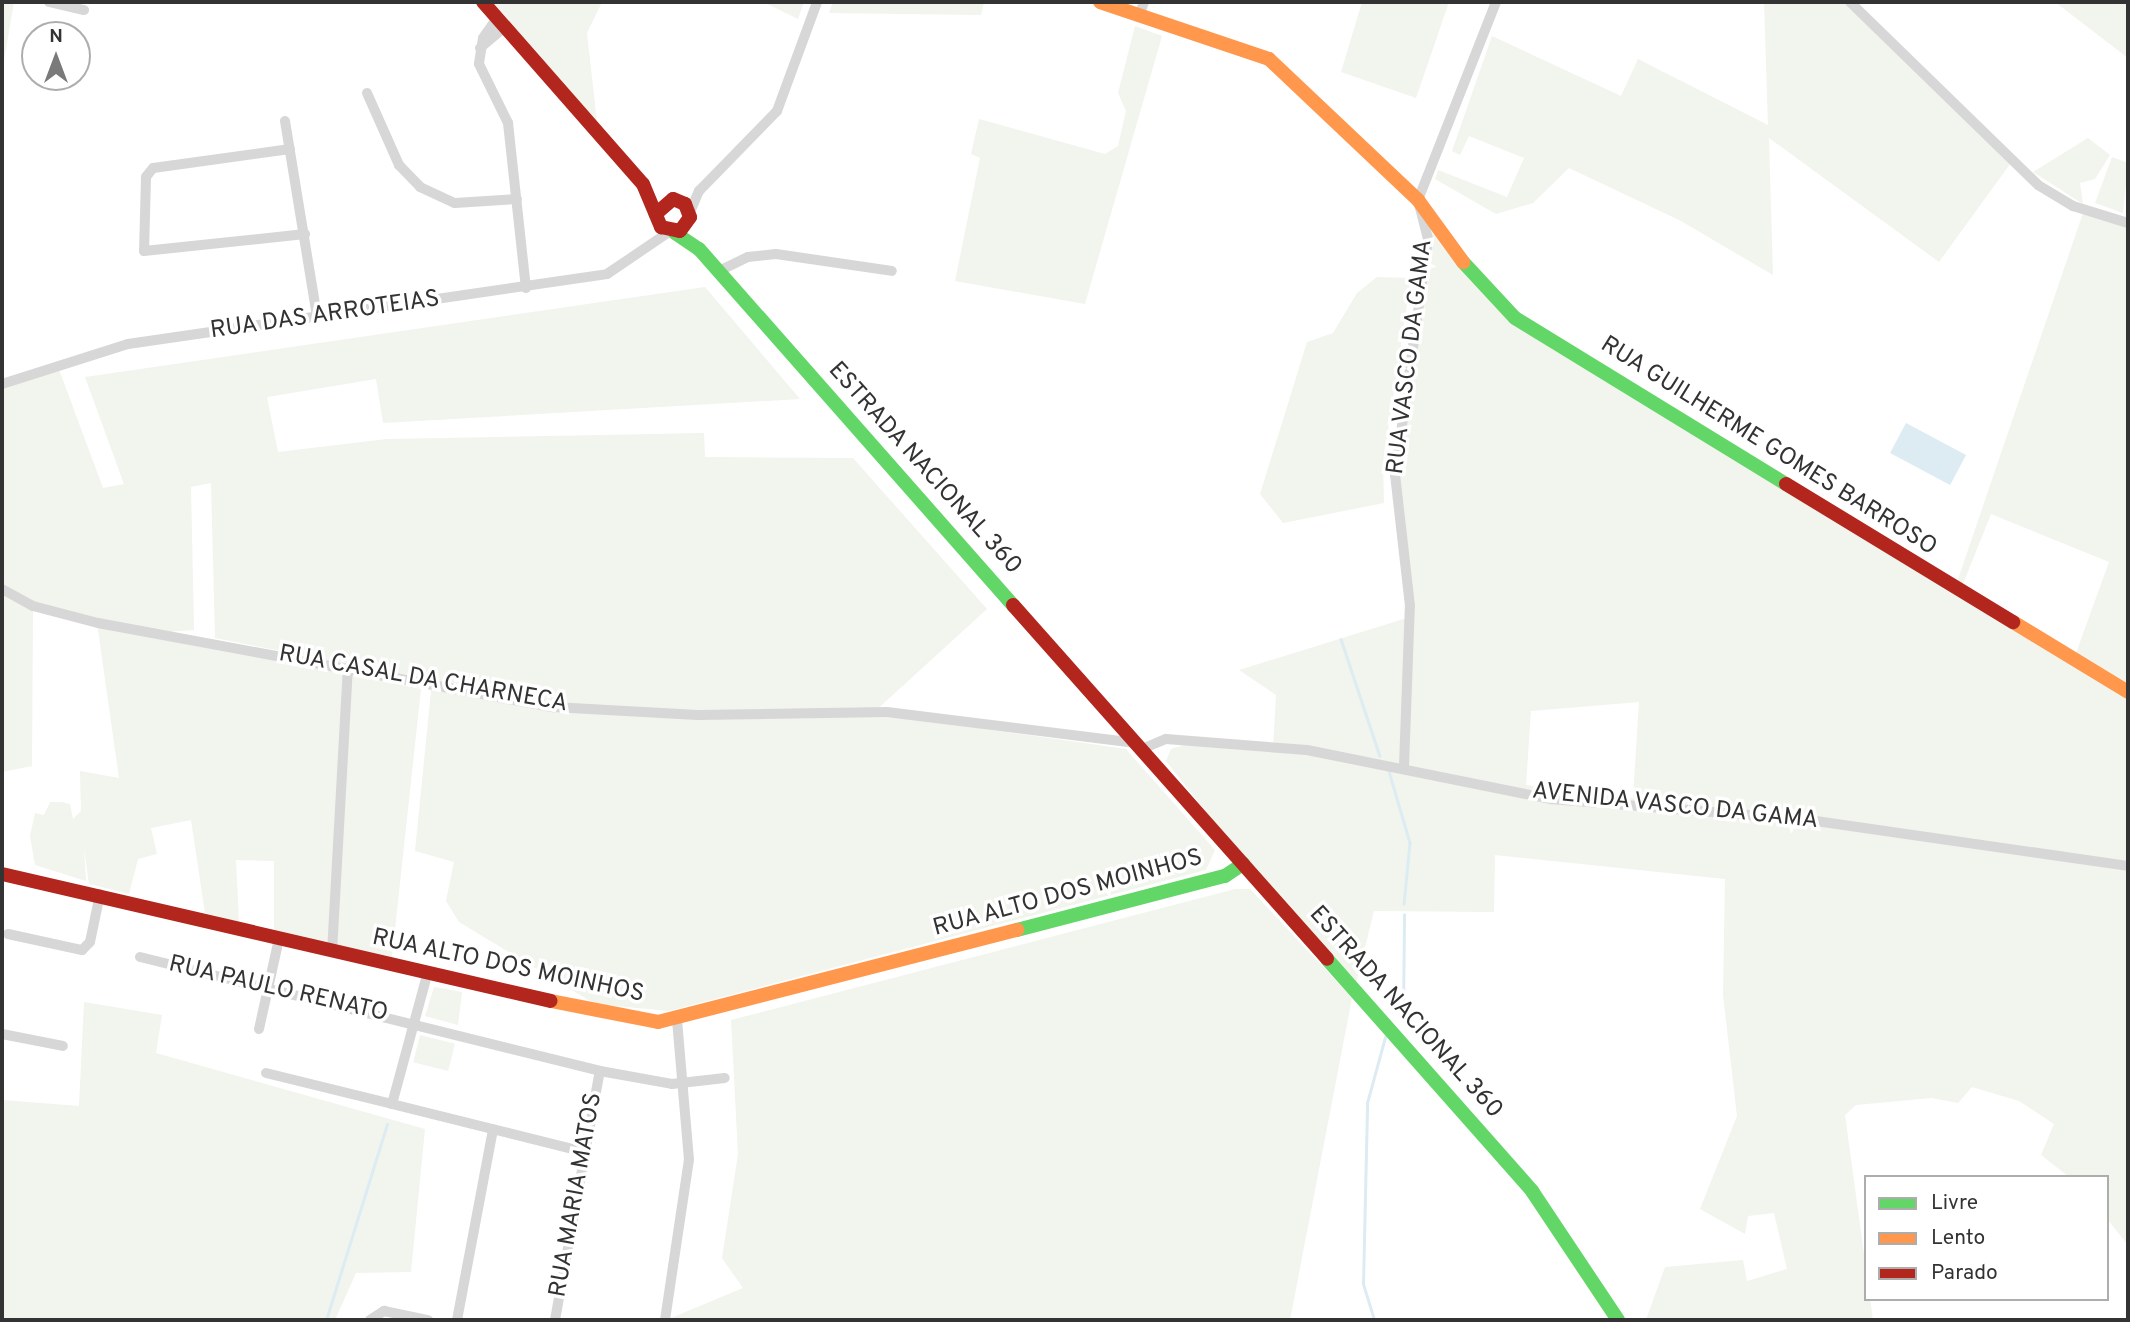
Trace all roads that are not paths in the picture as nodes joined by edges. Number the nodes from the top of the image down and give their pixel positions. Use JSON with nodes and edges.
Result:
{"nodes":[{"id":1,"x":49,"y":2,"type":"edge"},
{"id":2,"x":483,"y":2,"type":"edge"},
{"id":3,"x":817,"y":2,"type":"edge"},
{"id":4,"x":1100,"y":2,"type":"edge"},
{"id":5,"x":1496,"y":2,"type":"edge"},
{"id":6,"x":1850,"y":2,"type":"edge"},
{"id":7,"x":1142,"y":7,"type":"edge"},
{"id":8,"x":84,"y":10,"type":"dead end"},
{"id":9,"x":501,"y":23,"type":"junction"},
{"id":10,"x":367,"y":93,"type":"dead end"},
{"id":11,"x":285,"y":121,"type":"dead end"},
{"id":12,"x":290,"y":149,"type":"junction"},
{"id":13,"x":643,"y":184,"type":"junction"},
{"id":14,"x":699,"y":191,"type":"junction"},
{"id":15,"x":517,"y":199,"type":"junction"},
{"id":16,"x":673,"y":200,"type":"junction"},
{"id":17,"x":1418,"y":200,"type":"junction"},
{"id":18,"x":656,"y":217,"type":"junction"},
{"id":19,"x":689,"y":217,"type":"junction"},
{"id":20,"x":2128,"y":223,"type":"edge"},
{"id":21,"x":672,"y":232,"type":"junction"},
{"id":22,"x":305,"y":234,"type":"junction"},
{"id":23,"x":643,"y":244,"type":"junction"},
{"id":24,"x":699,"y":248,"type":"junction"},
{"id":25,"x":719,"y":271,"type":"junction"},
{"id":26,"x":892,"y":271,"type":"dead end"},
{"id":27,"x":526,"y":288,"type":"junction"},
{"id":28,"x":317,"y":316,"type":"junction"},
{"id":29,"x":2,"y":384,"type":"edge"},
{"id":30,"x":2,"y":589,"type":"edge"},
{"id":31,"x":348,"y":667,"type":"junction"},
{"id":32,"x":2128,"y":692,"type":"edge"},
{"id":33,"x":1120,"y":725,"type":"junction"},
{"id":34,"x":1107,"y":737,"type":"junction"},
{"id":35,"x":1139,"y":746,"type":"junction"},
{"id":36,"x":1404,"y":766,"type":"junction"},
{"id":37,"x":1243,"y":864,"type":"junction"},
{"id":38,"x":2128,"y":866,"type":"edge"},
{"id":39,"x":2,"y":874,"type":"edge"},
{"id":40,"x":100,"y":894,"type":"junction"},
{"id":41,"x":8,"y":934,"type":"dead end"},
{"id":42,"x":279,"y":939,"type":"junction"},
{"id":43,"x":332,"y":952,"type":"junction"},
{"id":44,"x":140,"y":957,"type":"dead end"},
{"id":45,"x":427,"y":975,"type":"junction"},
{"id":46,"x":267,"y":988,"type":"junction"},
{"id":47,"x":677,"y":1021,"type":"junction"},
{"id":48,"x":416,"y":1024,"type":"junction"},
{"id":49,"x":258,"y":1030,"type":"dead end"},
{"id":50,"x":2,"y":1034,"type":"edge"},
{"id":51,"x":64,"y":1046,"type":"dead end"},
{"id":52,"x":600,"y":1071,"type":"junction"},
{"id":53,"x":265,"y":1073,"type":"dead end"},
{"id":54,"x":724,"y":1078,"type":"dead end"},
{"id":55,"x":683,"y":1083,"type":"junction"},
{"id":56,"x":392,"y":1104,"type":"junction"},
{"id":57,"x":493,"y":1129,"type":"junction"},
{"id":58,"x":584,"y":1152,"type":"junction"},
{"id":59,"x":370,"y":1320,"type":"edge"},
{"id":60,"x":428,"y":1320,"type":"edge"},
{"id":61,"x":457,"y":1320,"type":"edge"},
{"id":62,"x":555,"y":1320,"type":"edge"},
{"id":63,"x":665,"y":1320,"type":"edge"},
{"id":64,"x":1618,"y":1320,"type":"edge"}],
"edges":[{"from":1,"to":8,"type":"street"},
{"from":2,"to":9,"type":"street"},
{"from":3,"to":14,"type":"street"},
{"from":4,"to":7,"type":"street","name":"RUA GUILHERME GOMES BARROSO"},
{"from":5,"to":17,"type":"street"},
{"from":6,"to":20,"type":"street"},
{"from":7,"to":17,"type":"street","name":"RUA GUILHERME GOMES BARROSO"},
{"from":9,"to":13,"type":"street"},
{"from":9,"to":15,"type":"street"},
{"from":10,"to":15,"type":"street"},
{"from":11,"to":12,"type":"street"},
{"from":12,"to":22,"type":"street"},
{"from":12,"to":22,"type":"street"},
{"from":13,"to":16,"type":"street"},
{"from":13,"to":18,"type":"street"},
{"from":14,"to":16,"type":"street"},
{"from":14,"to":19,"type":"street"},
{"from":15,"to":27,"type":"street"},
{"from":16,"to":18,"type":"street"},
{"from":16,"to":19,"type":"street"},
{"from":17,"to":32,"type":"street","name":"RUA GUILHERME GOMES BARROSO"},
{"from":17,"to":36,"type":"street","name":"RUA VASCO DA GAMA"},
{"from":18,"to":21,"type":"street","name":"ESTRADA NACIONAL 360"},
{"from":18,"to":23,"type":"street","name":"RUA DAS ARROTEIAS"},
{"from":19,"to":21,"type":"street"},
{"from":19,"to":24,"type":"street","name":"ESTRADA NACIONAL 360"},
{"from":21,"to":23,"type":"street","name":"RUA DAS ARROTEIAS"},
{"from":21,"to":24,"type":"street","name":"ESTRADA NACIONAL 360"},
{"from":22,"to":28,"type":"street"},
{"from":23,"to":27,"type":"street","name":"RUA DAS ARROTEIAS"},
{"from":24,"to":25,"type":"street","name":"ESTRADA NACIONAL 360"},
{"from":25,"to":26,"type":"street"},
{"from":25,"to":33,"type":"street","name":"ESTRADA NACIONAL 360"},
{"from":27,"to":28,"type":"street","name":"RUA DAS ARROTEIAS"},
{"from":28,"to":29,"type":"street","name":"RUA DAS ARROTEIAS"},
{"from":30,"to":31,"type":"street","name":"RUA CASAL DA CHARNECA"},
{"from":31,"to":34,"type":"street","name":"RUA CASAL DA CHARNECA"},
{"from":31,"to":43,"type":"street"},
{"from":33,"to":34,"type":"street"},
{"from":33,"to":35,"type":"street","name":"ESTRADA NACIONAL 360"},
{"from":34,"to":35,"type":"street","name":"RUA CASAL DA CHARNECA"},
{"from":35,"to":36,"type":"street","name":"AVENIDA VASCO DA GAMA"},
{"from":35,"to":37,"type":"street","name":"ESTRADA NACIONAL 360"},
{"from":36,"to":38,"type":"street","name":"AVENIDA VASCO DA GAMA"},
{"from":37,"to":47,"type":"street","name":"RUA ALTO DOS MOINHOS"},
{"from":37,"to":64,"type":"street","name":"ESTRADA NACIONAL 360"},
{"from":39,"to":40,"type":"street","name":"RUA ALTO DOS MOINHOS"},
{"from":40,"to":41,"type":"street"},
{"from":40,"to":42,"type":"street","name":"RUA ALTO DOS MOINHOS"},
{"from":42,"to":43,"type":"street","name":"RUA ALTO DOS MOINHOS"},
{"from":42,"to":46,"type":"street"},
{"from":43,"to":45,"type":"street","name":"RUA ALTO DOS MOINHOS"},
{"from":44,"to":46,"type":"street","name":"RUA PAULO RENATO"},
{"from":45,"to":47,"type":"street","name":"RUA ALTO DOS MOINHOS"},
{"from":45,"to":48,"type":"street"},
{"from":46,"to":48,"type":"street","name":"RUA PAULO RENATO"},
{"from":46,"to":49,"type":"street"},
{"from":47,"to":55,"type":"street"},
{"from":48,"to":52,"type":"street","name":"RUA PAULO RENATO"},
{"from":48,"to":56,"type":"street"},
{"from":50,"to":51,"type":"street"},
{"from":52,"to":55,"type":"street","name":"RUA MARIA MATOS"},
{"from":52,"to":58,"type":"street","name":"RUA MARIA MATOS"},
{"from":53,"to":56,"type":"street"},
{"from":54,"to":55,"type":"street","name":"RUA MARIA MATOS"},
{"from":55,"to":63,"type":"street"},
{"from":56,"to":57,"type":"street"},
{"from":57,"to":58,"type":"street"},
{"from":57,"to":61,"type":"street"},
{"from":58,"to":62,"type":"street","name":"RUA MARIA MATOS"},
{"from":59,"to":60,"type":"street"}]}
